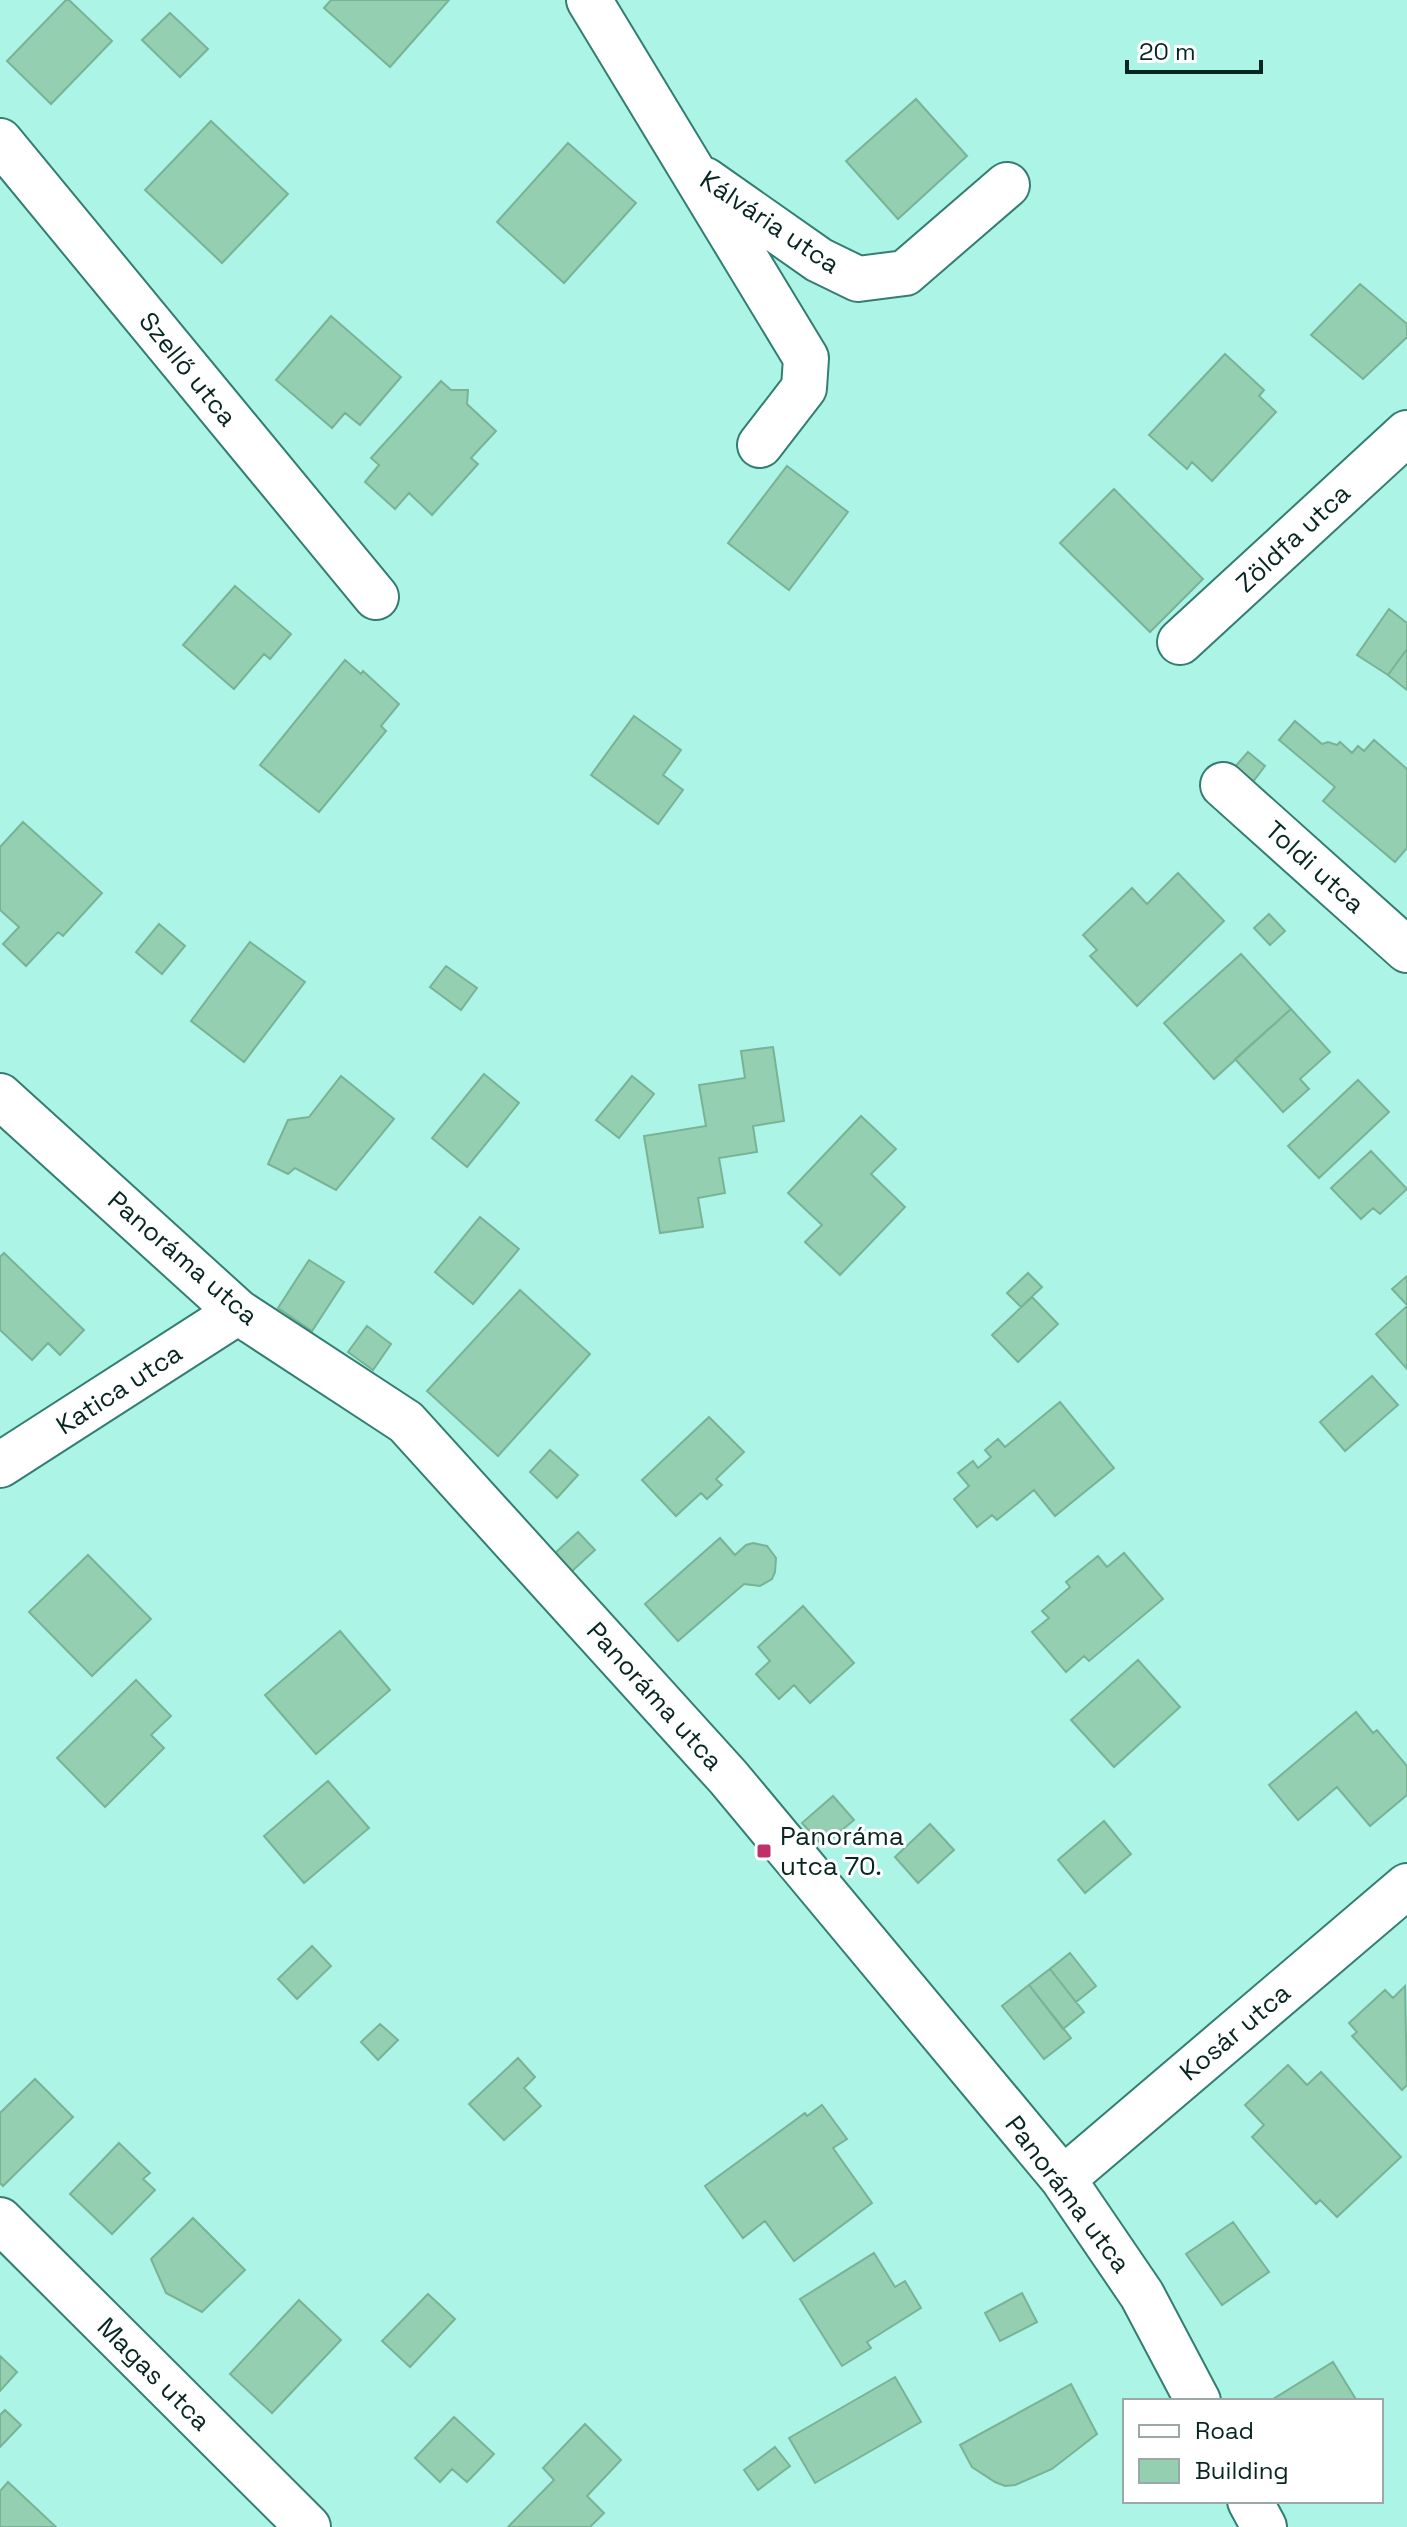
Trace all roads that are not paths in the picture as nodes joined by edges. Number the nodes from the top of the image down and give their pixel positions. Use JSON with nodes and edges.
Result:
{"nodes":[{"id":1,"x":589,"y":0,"type":"edge"},
{"id":2,"x":0,"y":141,"type":"edge"},
{"id":3,"x":690,"y":169,"type":"junction"},
{"id":4,"x":1007,"y":185,"type":"dead end"},
{"id":5,"x":1407,"y":433,"type":"edge"},
{"id":6,"x":760,"y":445,"type":"dead end"},
{"id":7,"x":376,"y":597,"type":"dead end"},
{"id":8,"x":1180,"y":642,"type":"dead end"},
{"id":9,"x":1223,"y":785,"type":"dead end"},
{"id":10,"x":1407,"y":950,"type":"edge"},
{"id":11,"x":0,"y":1096,"type":"edge"},
{"id":12,"x":238,"y":1312,"type":"junction"},
{"id":13,"x":0,"y":1465,"type":"edge"},
{"id":14,"x":1407,"y":1886,"type":"edge"},
{"id":15,"x":1063,"y":2179,"type":"junction"},
{"id":16,"x":0,"y":2220,"type":"edge"},
{"id":17,"x":1197,"y":2399,"type":"edge"},
{"id":18,"x":1251,"y":2503,"type":"edge"},
{"id":19,"x":308,"y":2527,"type":"edge"},
{"id":20,"x":1264,"y":2527,"type":"edge"}],
"edges":[{"from":1,"to":3,"type":"street","name":"Kálvária utca"},
{"from":2,"to":7,"type":"street","name":"Szellő utca"},
{"from":3,"to":4,"type":"street","name":"Kálvária utca"},
{"from":3,"to":6,"type":"street","name":"Kálvária utca"},
{"from":5,"to":8,"type":"street","name":"Zöldfa utca"},
{"from":9,"to":10,"type":"street","name":"Toldi utca"},
{"from":11,"to":12,"type":"street","name":"Panoráma utca"},
{"from":12,"to":13,"type":"street","name":"Katica utca"},
{"from":12,"to":15,"type":"street","name":"Panoráma utca"},
{"from":14,"to":15,"type":"street","name":"Kosár utca"},
{"from":15,"to":17,"type":"street","name":"Panoráma utca"},
{"from":16,"to":19,"type":"street","name":"Magas utca"},
{"from":18,"to":20,"type":"street"}]}
